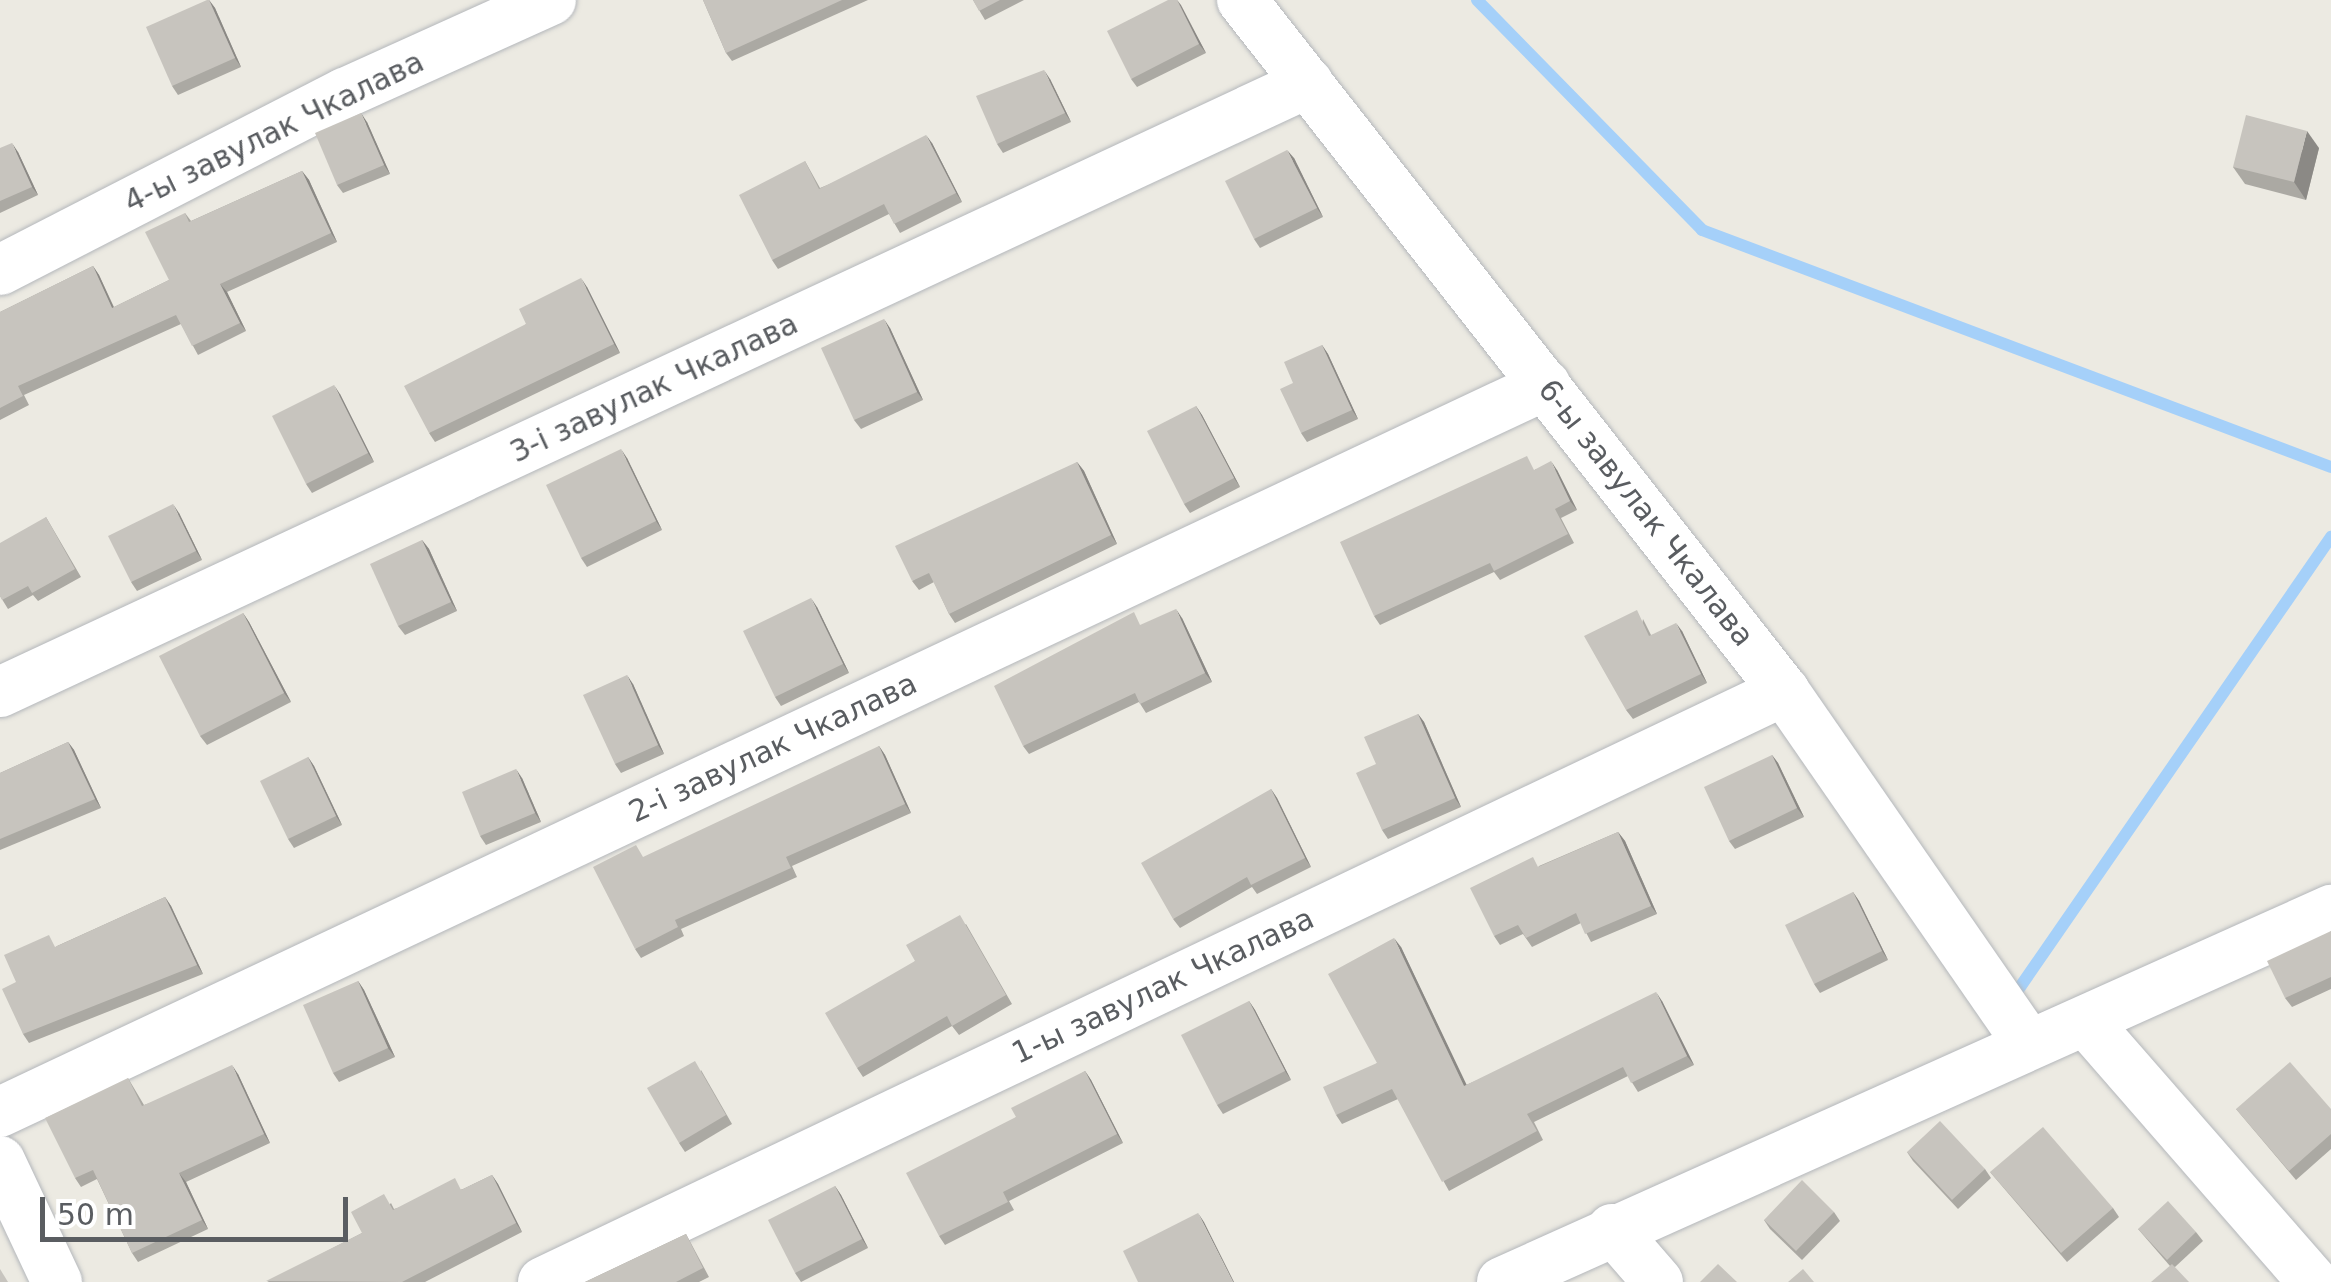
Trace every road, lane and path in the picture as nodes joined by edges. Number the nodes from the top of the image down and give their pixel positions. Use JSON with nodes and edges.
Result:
{"nodes":[{"id":1,"x":551,"y":0,"type":"edge"},
{"id":2,"x":1242,"y":0,"type":"edge"},
{"id":3,"x":1308,"y":83,"type":"junction"},
{"id":4,"x":0,"y":270,"type":"edge"},
{"id":5,"x":1546,"y":385,"type":"junction"},
{"id":6,"x":1784,"y":691,"type":"junction"},
{"id":7,"x":0,"y":692,"type":"edge"},
{"id":8,"x":2331,"y":910,"type":"edge"},
{"id":9,"x":2088,"y":1024,"type":"junction"},
{"id":10,"x":2026,"y":1042,"type":"junction"},
{"id":11,"x":0,"y":1112,"type":"edge"},
{"id":12,"x":0,"y":1162,"type":"edge"},
{"id":13,"x":1612,"y":1230,"type":"junction"},
{"id":14,"x":57,"y":1282,"type":"edge"},
{"id":15,"x":543,"y":1282,"type":"edge"},
{"id":16,"x":1502,"y":1282,"type":"edge"},
{"id":17,"x":1658,"y":1282,"type":"edge"},
{"id":18,"x":2314,"y":1282,"type":"edge"}],
"edges":[{"from":1,"to":4,"type":"street","name":"4-ы завулак Чкалава"},
{"from":2,"to":3,"type":"street","name":"6-ы завулак Чкалава"},
{"from":3,"to":5,"type":"street","name":"6-ы завулак Чкалава"},
{"from":3,"to":7,"type":"street","name":"3-і завулак Чкалава"},
{"from":5,"to":6,"type":"street","name":"6-ы завулак Чкалава"},
{"from":5,"to":11,"type":"street","name":"2-і завулак Чкалава"},
{"from":6,"to":10,"type":"street","name":"6-ы завулак Чкалава"},
{"from":6,"to":15,"type":"street","name":"1-ы завулак Чкалава"},
{"from":8,"to":9,"type":"street"},
{"from":9,"to":10,"type":"street"},
{"from":9,"to":18,"type":"street"},
{"from":10,"to":13,"type":"street"},
{"from":12,"to":14,"type":"street"},
{"from":13,"to":16,"type":"street"},
{"from":13,"to":17,"type":"street"}]}
